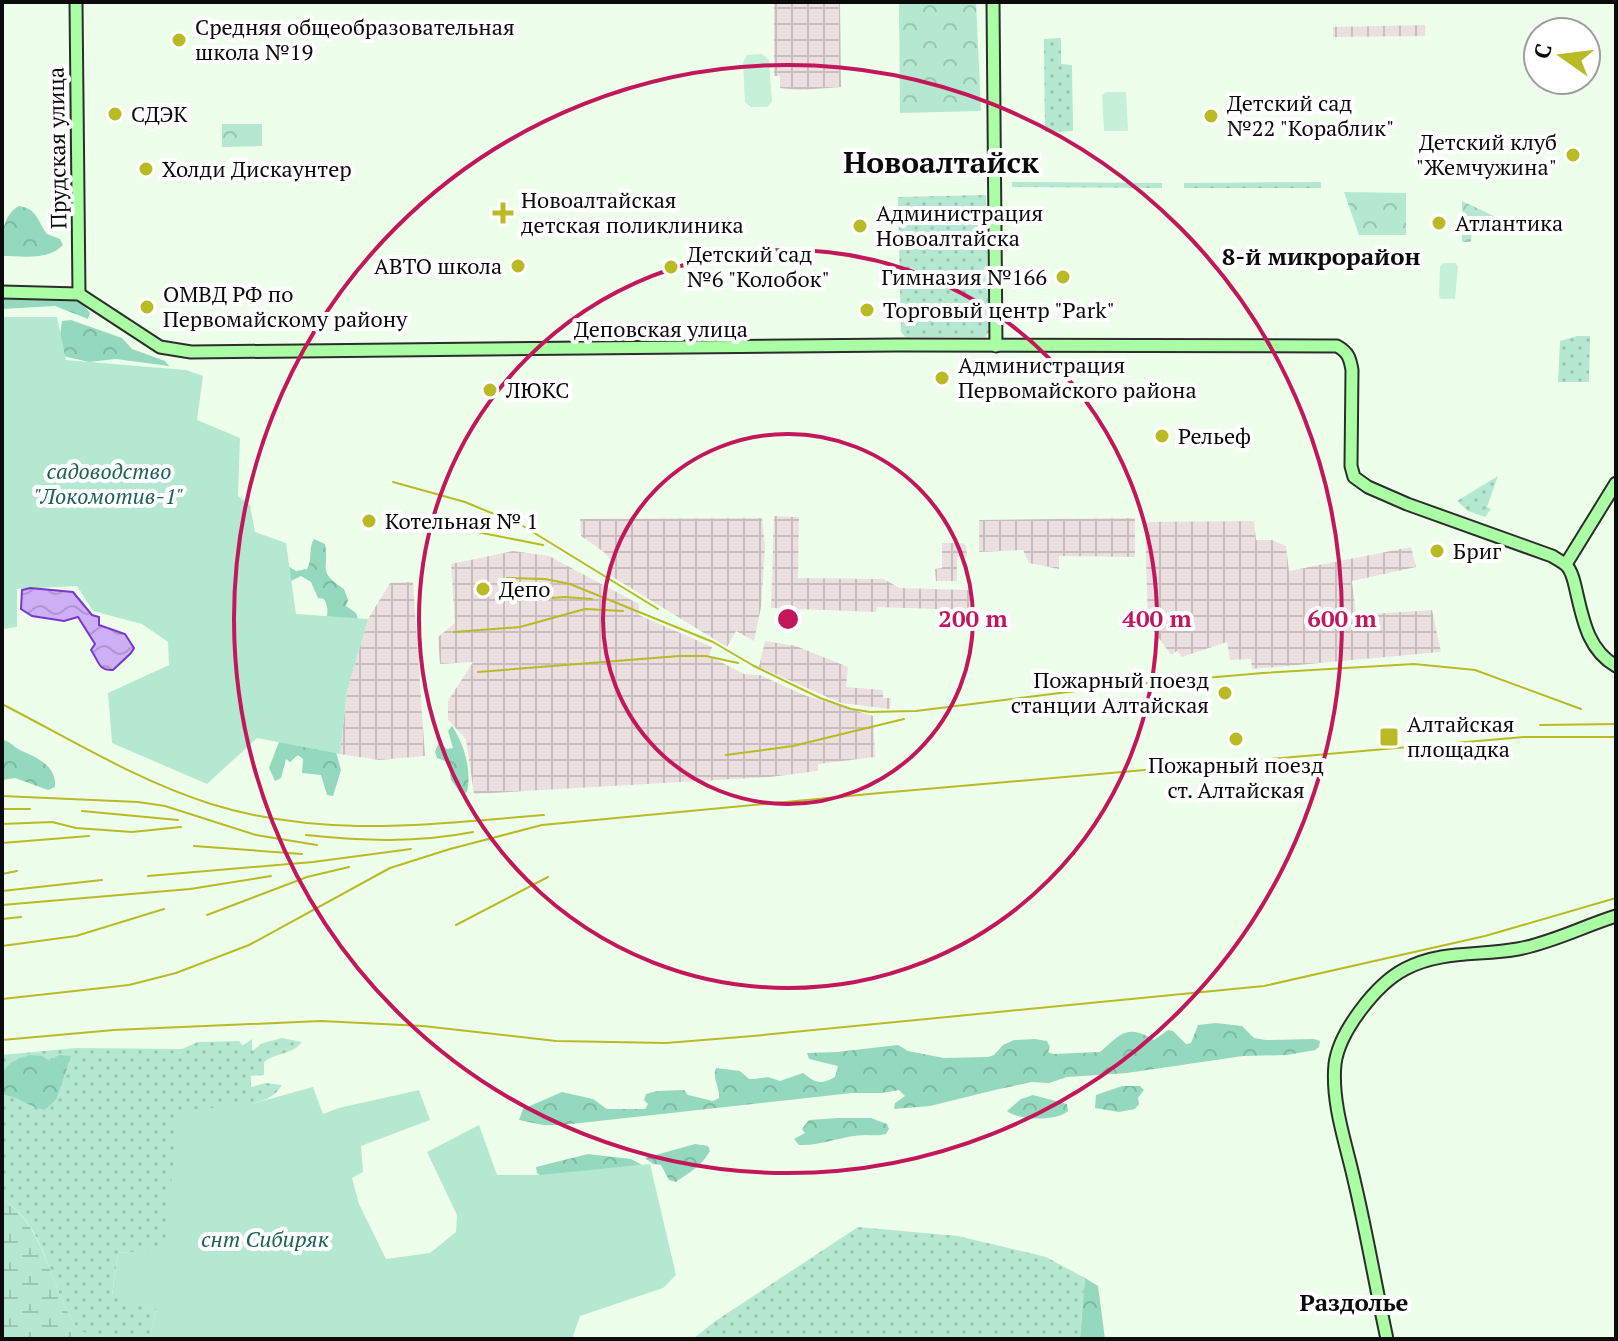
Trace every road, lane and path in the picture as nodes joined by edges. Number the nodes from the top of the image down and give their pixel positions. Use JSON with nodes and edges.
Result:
{"nodes":[{"id":1,"x":76,"y":2,"type":"edge"},
{"id":2,"x":993,"y":2,"type":"edge"},
{"id":3,"x":2,"y":292,"type":"edge"},
{"id":4,"x":79,"y":294,"type":"junction"},
{"id":5,"x":996,"y":346,"type":"junction"},
{"id":6,"x":1616,"y":483,"type":"edge"},
{"id":7,"x":1566,"y":564,"type":"junction"},
{"id":8,"x":1616,"y":666,"type":"edge"},
{"id":9,"x":1616,"y":916,"type":"edge"},
{"id":10,"x":1387,"y":1339,"type":"edge"}],
"edges":[{"from":1,"to":4,"type":"street","name":"Прудская улица"},
{"from":2,"to":5,"type":"street"},
{"from":3,"to":4,"type":"street"},
{"from":4,"to":5,"type":"street","name":"Деповская улица"},
{"from":5,"to":7,"type":"street","name":"Деповская улица"},
{"from":6,"to":7,"type":"street"},
{"from":7,"to":8,"type":"street"},
{"from":9,"to":10,"type":"street"}]}
